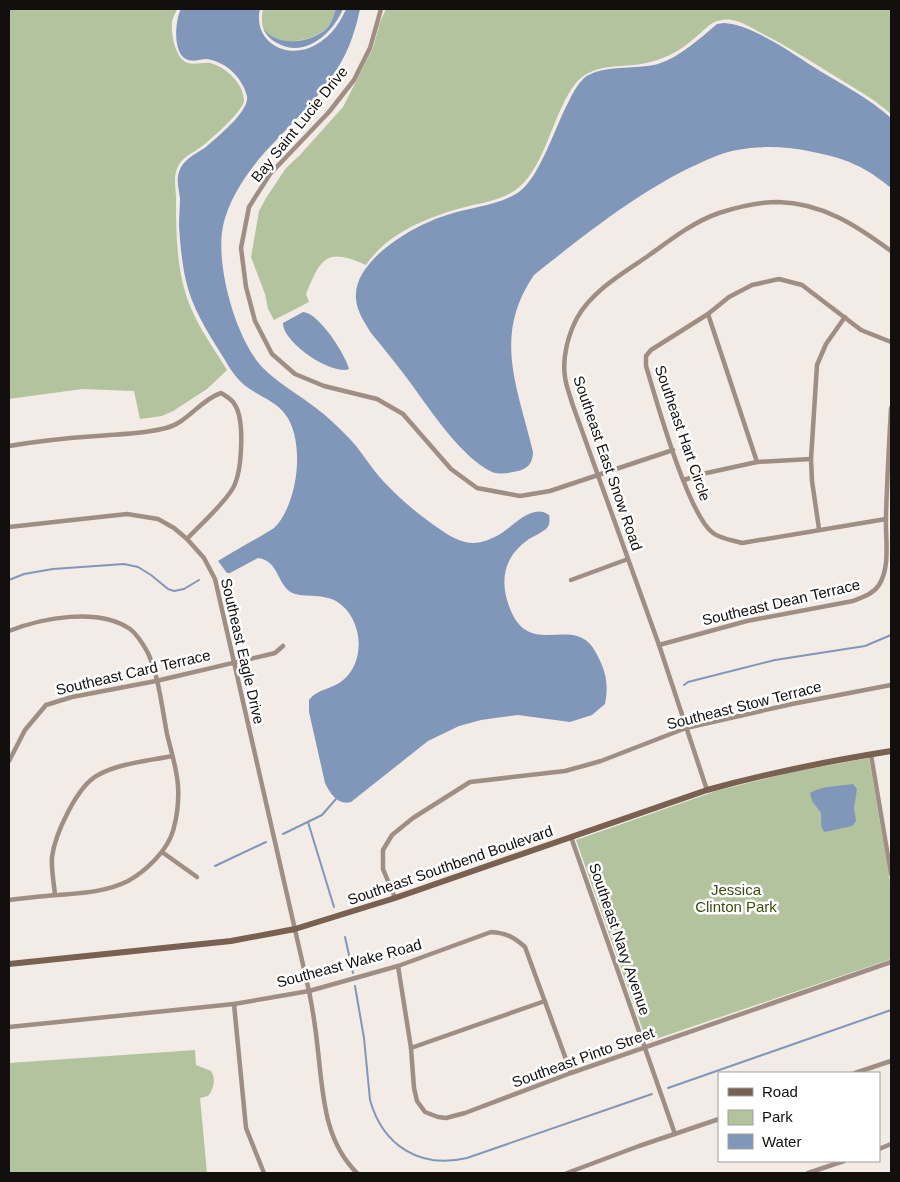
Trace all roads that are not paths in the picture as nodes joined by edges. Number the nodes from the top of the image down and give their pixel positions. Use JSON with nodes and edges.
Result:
{"nodes":[{"id":1,"x":381,"y":9,"type":"edge"},
{"id":2,"x":891,"y":251,"type":"edge"},
{"id":3,"x":708,"y":314,"type":"junction"},
{"id":4,"x":845,"y":317,"type":"junction"},
{"id":5,"x":891,"y":342,"type":"edge"},
{"id":6,"x":891,"y":408,"type":"edge"},
{"id":7,"x":9,"y":446,"type":"edge"},
{"id":8,"x":673,"y":450,"type":"junction"},
{"id":9,"x":811,"y":459,"type":"junction"},
{"id":10,"x":758,"y":462,"type":"junction"},
{"id":11,"x":597,"y":475,"type":"junction"},
{"id":12,"x":684,"y":480,"type":"junction"},
{"id":13,"x":886,"y":519,"type":"junction"},
{"id":14,"x":9,"y":527,"type":"edge"},
{"id":15,"x":819,"y":529,"type":"junction"},
{"id":16,"x":187,"y":539,"type":"junction"},
{"id":17,"x":628,"y":559,"type":"junction"},
{"id":18,"x":571,"y":580,"type":"dead end"},
{"id":19,"x":9,"y":631,"type":"edge"},
{"id":20,"x":659,"y":645,"type":"junction"},
{"id":21,"x":283,"y":646,"type":"dead end"},
{"id":22,"x":234,"y":663,"type":"junction"},
{"id":23,"x":156,"y":681,"type":"junction"},
{"id":24,"x":891,"y":684,"type":"edge"},
{"id":25,"x":686,"y":728,"type":"junction"},
{"id":26,"x":891,"y":751,"type":"edge"},
{"id":27,"x":871,"y":754,"type":"junction"},
{"id":28,"x":172,"y":756,"type":"junction"},
{"id":29,"x":9,"y":761,"type":"edge"},
{"id":30,"x":707,"y":790,"type":"junction"},
{"id":31,"x":571,"y":837,"type":"junction"},
{"id":32,"x":162,"y":852,"type":"junction"},
{"id":33,"x":891,"y":874,"type":"edge"},
{"id":34,"x":197,"y":877,"type":"dead end"},
{"id":35,"x":55,"y":895,"type":"junction"},
{"id":36,"x":395,"y":898,"type":"junction"},
{"id":37,"x":9,"y":900,"type":"edge"},
{"id":38,"x":295,"y":929,"type":"junction"},
{"id":39,"x":891,"y":962,"type":"edge"},
{"id":40,"x":9,"y":964,"type":"edge"},
{"id":41,"x":398,"y":966,"type":"junction"},
{"id":42,"x":309,"y":991,"type":"junction"},
{"id":43,"x":545,"y":1000,"type":"junction"},
{"id":44,"x":234,"y":1004,"type":"junction"},
{"id":45,"x":9,"y":1027,"type":"edge"},
{"id":46,"x":412,"y":1048,"type":"junction"},
{"id":47,"x":645,"y":1048,"type":"junction"},
{"id":48,"x":891,"y":1060,"type":"edge"},
{"id":49,"x":858,"y":1072,"type":"edge"},
{"id":50,"x":571,"y":1073,"type":"junction"},
{"id":51,"x":718,"y":1119,"type":"edge"},
{"id":52,"x":675,"y":1134,"type":"junction"},
{"id":53,"x":841,"y":1162,"type":"edge"},
{"id":54,"x":585,"y":1167,"type":"junction"},
{"id":55,"x":264,"y":1173,"type":"edge"},
{"id":56,"x":357,"y":1173,"type":"edge"},
{"id":57,"x":567,"y":1173,"type":"edge"},
{"id":58,"x":587,"y":1173,"type":"edge"},
{"id":59,"x":808,"y":1173,"type":"edge"}],
"edges":[{"from":1,"to":11,"type":"street","name":"Bay Saint Lucie Drive"},
{"from":2,"to":11,"type":"street","name":"Southeast East Snow Road"},
{"from":3,"to":4,"type":"street","name":"Southeast Hart Circle"},
{"from":3,"to":8,"type":"street","name":"Southeast Hart Circle"},
{"from":3,"to":10,"type":"street"},
{"from":4,"to":5,"type":"street","name":"Southeast Hart Circle"},
{"from":4,"to":9,"type":"street"},
{"from":6,"to":13,"type":"street","name":"Southeast Dean Terrace"},
{"from":7,"to":16,"type":"street"},
{"from":8,"to":11,"type":"street","name":"Bay Saint Lucie Drive"},
{"from":8,"to":12,"type":"street","name":"Southeast Hart Circle"},
{"from":9,"to":10,"type":"street"},
{"from":9,"to":15,"type":"street"},
{"from":10,"to":12,"type":"street"},
{"from":11,"to":17,"type":"street","name":"Southeast East Snow Road"},
{"from":12,"to":15,"type":"street","name":"Southeast Hart Circle"},
{"from":13,"to":15,"type":"street","name":"Southeast Hart Circle"},
{"from":13,"to":20,"type":"street","name":"Southeast Dean Terrace"},
{"from":14,"to":16,"type":"street","name":"Southeast Eagle Drive"},
{"from":16,"to":22,"type":"street","name":"Southeast Eagle Drive"},
{"from":17,"to":18,"type":"street"},
{"from":17,"to":20,"type":"street","name":"Southeast East Snow Road"},
{"from":19,"to":23,"type":"street"},
{"from":20,"to":25,"type":"street","name":"Southeast East Snow Road"},
{"from":21,"to":22,"type":"street","name":"Southeast Card Terrace"},
{"from":22,"to":23,"type":"street","name":"Southeast Card Terrace"},
{"from":22,"to":38,"type":"street","name":"Southeast Eagle Drive"},
{"from":23,"to":28,"type":"street"},
{"from":23,"to":29,"type":"street","name":"Southeast Card Terrace"},
{"from":24,"to":25,"type":"street","name":"Southeast Stow Terrace"},
{"from":25,"to":30,"type":"street","name":"Southeast East Snow Road"},
{"from":25,"to":36,"type":"street","name":"Southeast Stow Terrace"},
{"from":26,"to":27,"type":"street","name":"Southeast Southbend Boulevard"},
{"from":27,"to":30,"type":"street","name":"Southeast Southbend Boulevard"},
{"from":27,"to":33,"type":"street"},
{"from":28,"to":32,"type":"street"},
{"from":28,"to":35,"type":"street"},
{"from":30,"to":31,"type":"street","name":"Southeast Southbend Boulevard"},
{"from":31,"to":36,"type":"street","name":"Southeast Southbend Boulevard"},
{"from":31,"to":47,"type":"street","name":"Southeast Navy Avenue"},
{"from":32,"to":34,"type":"street"},
{"from":32,"to":35,"type":"street"},
{"from":35,"to":37,"type":"street"},
{"from":36,"to":38,"type":"street","name":"Southeast Southbend Boulevard"},
{"from":38,"to":40,"type":"street","name":"Southeast Southbend Boulevard"},
{"from":38,"to":42,"type":"street","name":"Southeast Eagle Drive"},
{"from":39,"to":47,"type":"street","name":"Southeast Pinto Street"},
{"from":41,"to":42,"type":"street","name":"Southeast Wake Road"},
{"from":41,"to":43,"type":"street","name":"Southeast Wake Road"},
{"from":41,"to":46,"type":"street","name":"Southeast Pinto Street"},
{"from":42,"to":44,"type":"street","name":"Southeast Wake Road"},
{"from":42,"to":56,"type":"street","name":"Southeast Eagle Drive"},
{"from":43,"to":46,"type":"street"},
{"from":43,"to":50,"type":"street","name":"Southeast Wake Road"},
{"from":44,"to":45,"type":"street","name":"Southeast Wake Road"},
{"from":44,"to":55,"type":"street"},
{"from":46,"to":50,"type":"street","name":"Southeast Pinto Street"},
{"from":47,"to":50,"type":"street","name":"Southeast Pinto Street"},
{"from":47,"to":52,"type":"street","name":"Southeast Navy Avenue"},
{"from":48,"to":49,"type":"street"},
{"from":51,"to":52,"type":"street"},
{"from":52,"to":54,"type":"street"},
{"from":53,"to":59,"type":"street"},
{"from":54,"to":57,"type":"street"},
{"from":54,"to":58,"type":"street"}]}
